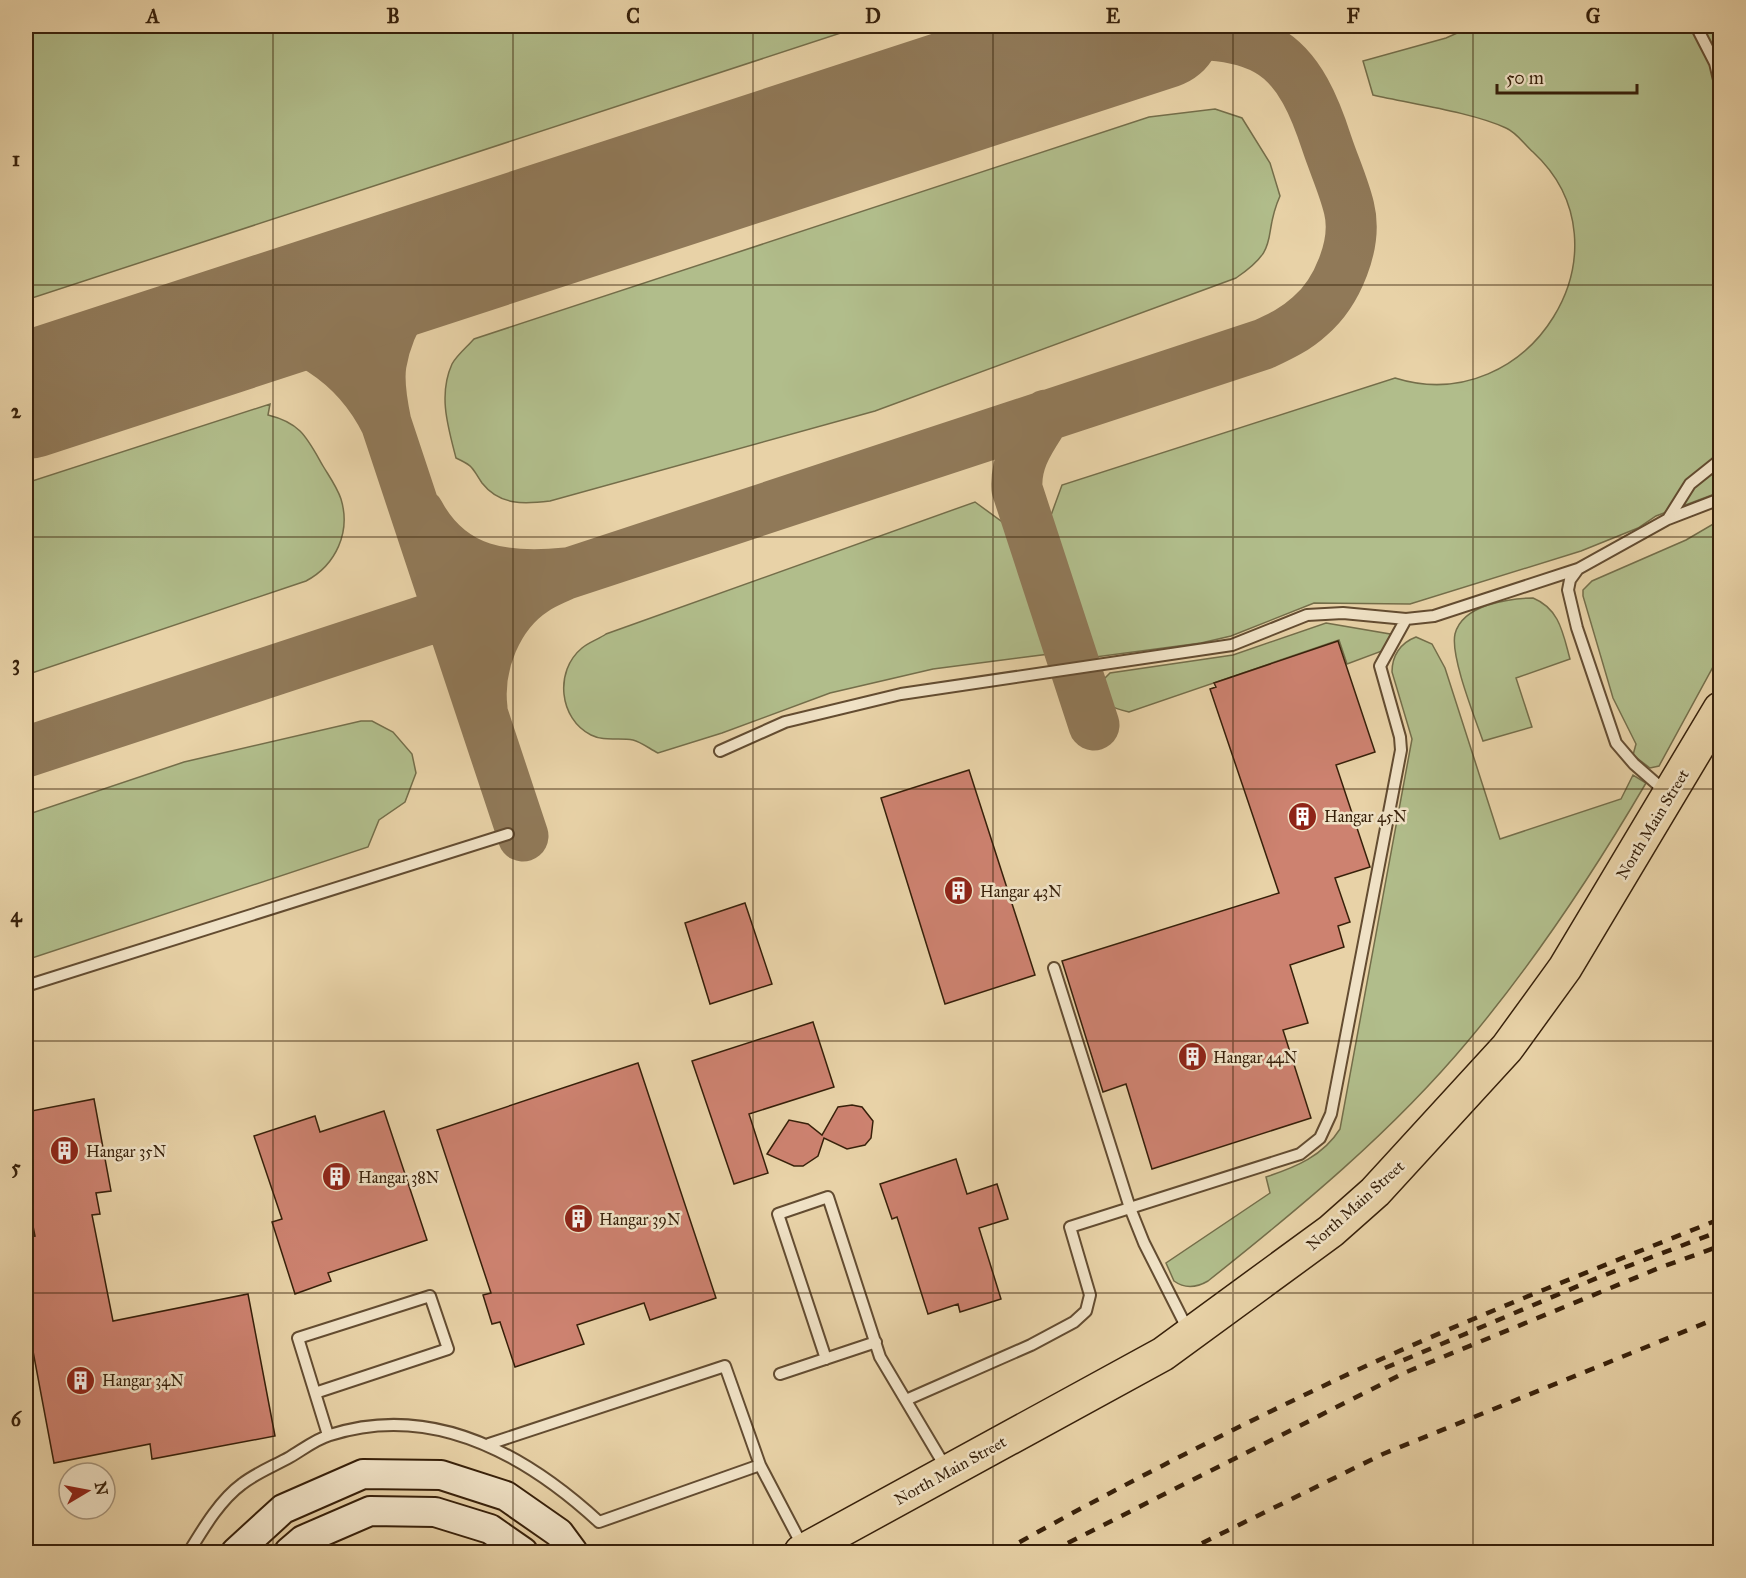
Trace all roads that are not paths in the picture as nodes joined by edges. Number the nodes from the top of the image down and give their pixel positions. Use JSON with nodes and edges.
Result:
{"nodes":[{"id":1,"x":1696,"y":26,"type":"edge"},
{"id":2,"x":1720,"y":84,"type":"edge"},
{"id":3,"x":1720,"y":460,"type":"edge"},
{"id":4,"x":1720,"y":499,"type":"edge"},
{"id":5,"x":1668,"y":519,"type":"junction"},
{"id":6,"x":1578,"y":569,"type":"junction"},
{"id":7,"x":1406,"y":619,"type":"junction"},
{"id":8,"x":1720,"y":709,"type":"edge"},
{"id":9,"x":720,"y":751,"type":"dead end"},
{"id":10,"x":1672,"y":791,"type":"junction"},
{"id":11,"x":508,"y":834,"type":"dead end"},
{"id":12,"x":1054,"y":968,"type":"dead end"},
{"id":13,"x":26,"y":986,"type":"edge"},
{"id":14,"x":1130,"y":1208,"type":"junction"},
{"id":15,"x":1191,"y":1334,"type":"junction"},
{"id":16,"x":876,"y":1342,"type":"junction"},
{"id":17,"x":826,"y":1359,"type":"junction"},
{"id":18,"x":780,"y":1374,"type":"dead end"},
{"id":19,"x":315,"y":1393,"type":"junction"},
{"id":20,"x":906,"y":1400,"type":"junction"},
{"id":21,"x":328,"y":1435,"type":"junction"},
{"id":22,"x":489,"y":1444,"type":"junction"},
{"id":23,"x":760,"y":1465,"type":"junction"},
{"id":24,"x":948,"y":1471,"type":"junction"},
{"id":25,"x":803,"y":1551,"type":"edge"},
{"id":26,"x":189,"y":1552,"type":"edge"},
{"id":27,"x":236,"y":1552,"type":"edge"},
{"id":28,"x":289,"y":1552,"type":"edge"},
{"id":29,"x":523,"y":1552,"type":"edge"},
{"id":30,"x":573,"y":1552,"type":"edge"}],
"edges":[{"from":1,"to":2,"type":"lane"},
{"from":3,"to":5,"type":"lane"},
{"from":4,"to":5,"type":"lane"},
{"from":5,"to":6,"type":"lane"},
{"from":6,"to":7,"type":"lane"},
{"from":6,"to":10,"type":"lane"},
{"from":7,"to":9,"type":"lane"},
{"from":7,"to":14,"type":"lane"},
{"from":8,"to":10,"type":"main road","name":"North Main Street"},
{"from":10,"to":15,"type":"main road","name":"North Main Street"},
{"from":11,"to":13,"type":"lane"},
{"from":12,"to":14,"type":"lane"},
{"from":14,"to":15,"type":"lane"},
{"from":14,"to":20,"type":"lane"},
{"from":15,"to":24,"type":"main road","name":"North Main Street"},
{"from":16,"to":17,"type":"lane"},
{"from":16,"to":17,"type":"lane"},
{"from":16,"to":20,"type":"lane"},
{"from":17,"to":18,"type":"lane"},
{"from":19,"to":19,"type":"lane"},
{"from":19,"to":21,"type":"lane"},
{"from":20,"to":24,"type":"lane"},
{"from":21,"to":22,"type":"lane"},
{"from":21,"to":26,"type":"lane"},
{"from":22,"to":23,"type":"lane"},
{"from":22,"to":23,"type":"lane"},
{"from":23,"to":25,"type":"lane"},
{"from":24,"to":25,"type":"main road","name":"North Main Street"},
{"from":27,"to":30,"type":"main road"},
{"from":28,"to":29,"type":"main road"}]}
